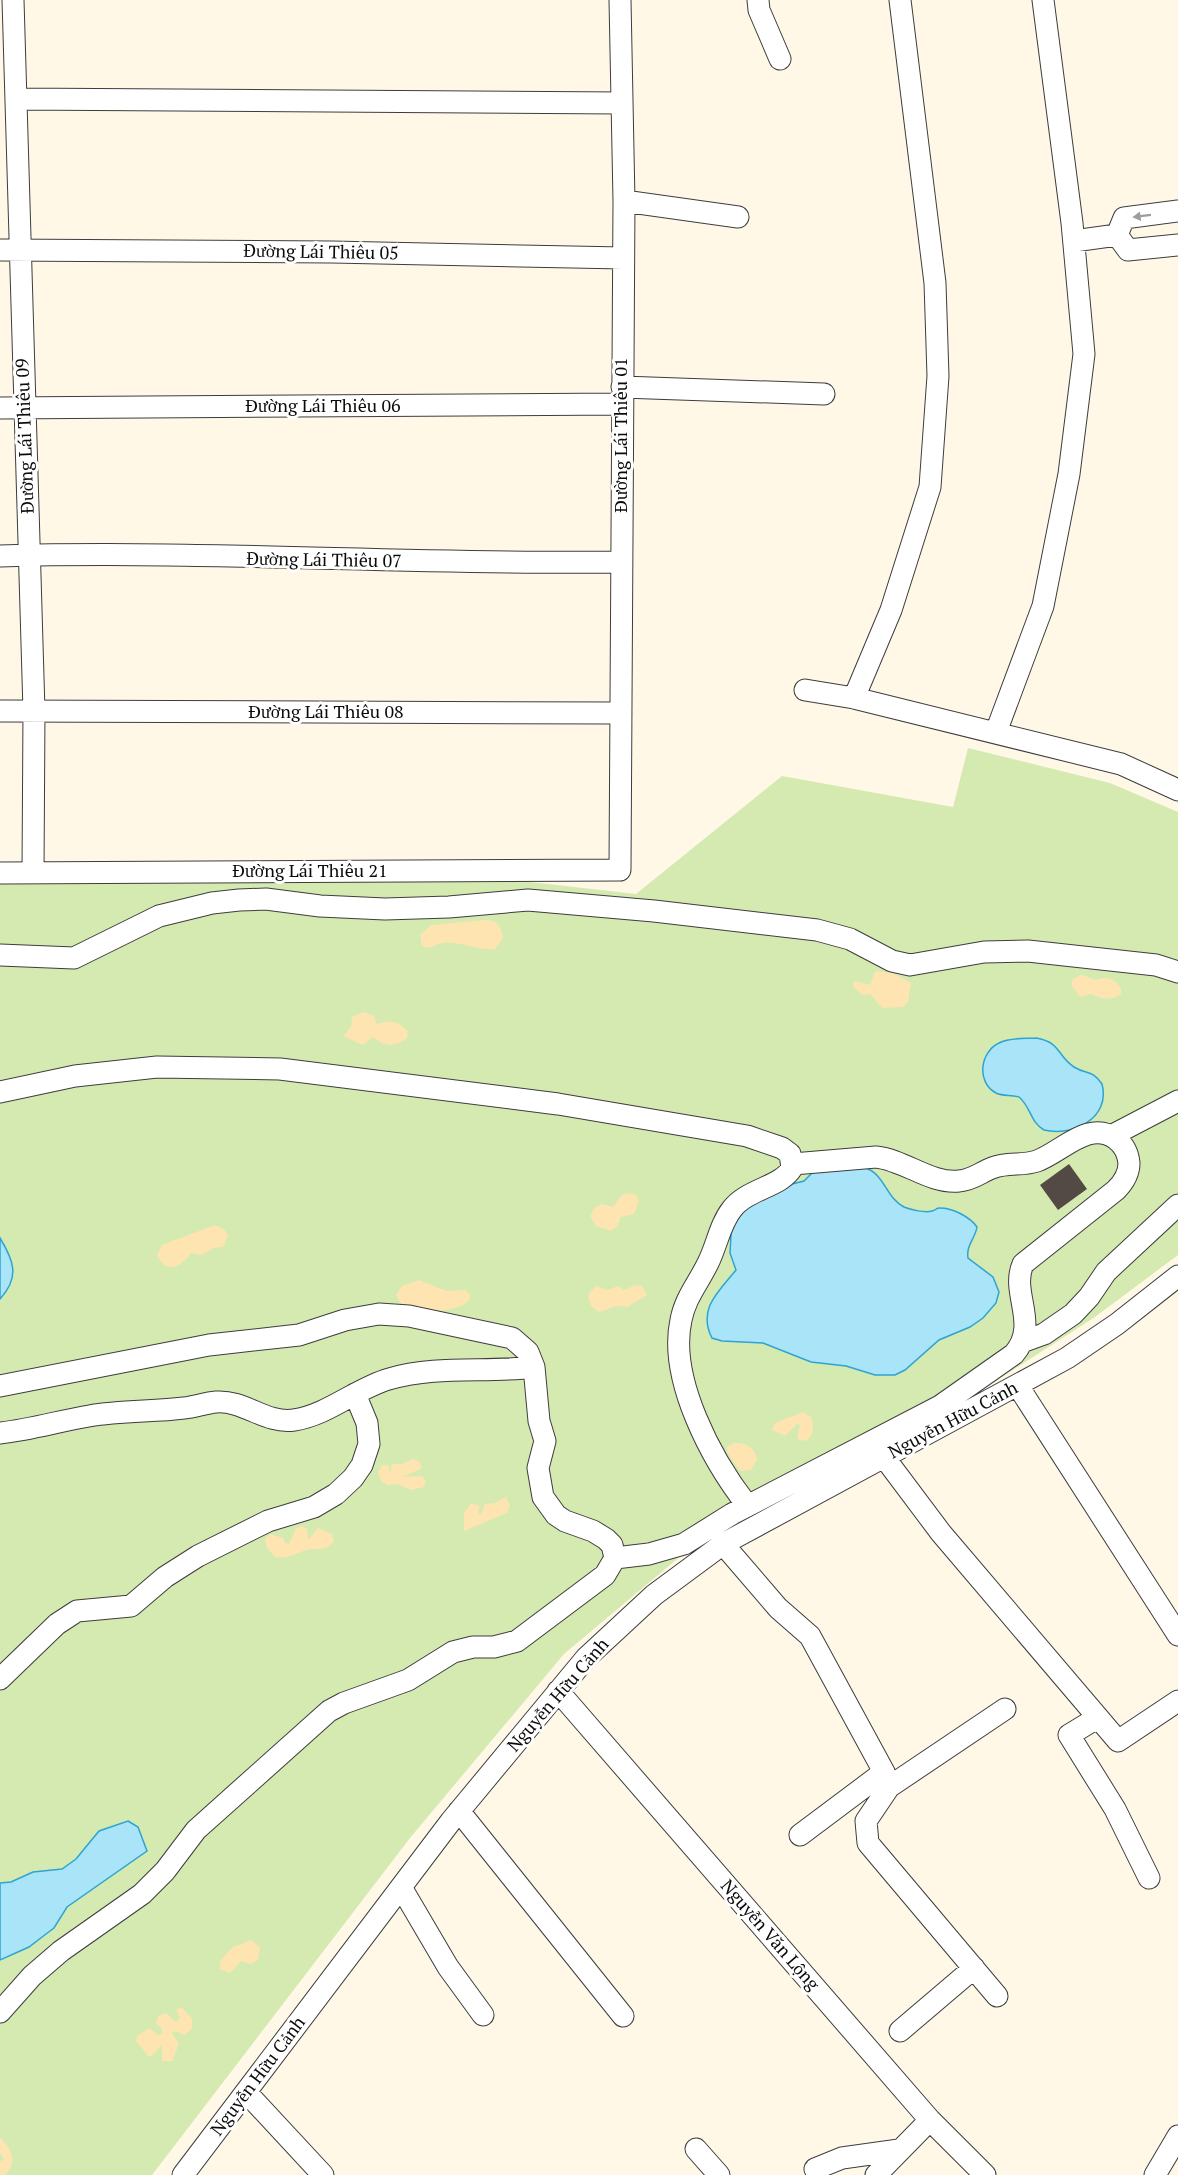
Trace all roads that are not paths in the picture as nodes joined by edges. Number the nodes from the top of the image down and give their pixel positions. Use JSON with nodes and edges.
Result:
{"nodes":[{"id":1,"x":13,"y":0,"type":"edge"},
{"id":2,"x":620,"y":0,"type":"edge"},
{"id":3,"x":758,"y":0,"type":"edge"},
{"id":4,"x":900,"y":0,"type":"edge"},
{"id":5,"x":1043,"y":0,"type":"edge"},
{"id":6,"x":780,"y":59,"type":"dead end"},
{"id":7,"x":8,"y":77,"type":"edge"},
{"id":8,"x":16,"y":99,"type":"junction"},
{"id":9,"x":621,"y":103,"type":"junction"},
{"id":10,"x":624,"y":201,"type":"junction"},
{"id":11,"x":1178,"y":211,"type":"edge"},
{"id":12,"x":738,"y":217,"type":"dead end"},
{"id":13,"x":1117,"y":235,"type":"junction"},
{"id":14,"x":1074,"y":241,"type":"junction"},
{"id":15,"x":1178,"y":245,"type":"edge"},
{"id":16,"x":9,"y":251,"type":"edge"},
{"id":17,"x":623,"y":258,"type":"junction"},
{"id":18,"x":824,"y":394,"type":"dead end"},
{"id":19,"x":622,"y":396,"type":"junction"},
{"id":20,"x":0,"y":408,"type":"edge"},
{"id":21,"x":24,"y":408,"type":"junction"},
{"id":22,"x":28,"y":555,"type":"junction"},
{"id":23,"x":0,"y":556,"type":"edge"},
{"id":24,"x":620,"y":562,"type":"junction"},
{"id":25,"x":805,"y":690,"type":"dead end"},
{"id":26,"x":854,"y":698,"type":"junction"},
{"id":27,"x":0,"y":711,"type":"edge"},
{"id":28,"x":34,"y":711,"type":"junction"},
{"id":29,"x":619,"y":713,"type":"junction"},
{"id":30,"x":996,"y":732,"type":"junction"},
{"id":31,"x":1178,"y":790,"type":"edge"},
{"id":32,"x":620,"y":870,"type":"joint"},
{"id":33,"x":33,"y":872,"type":"junction"},
{"id":34,"x":0,"y":873,"type":"edge"},
{"id":35,"x":0,"y":955,"type":"edge"},
{"id":36,"x":1178,"y":972,"type":"edge"},
{"id":37,"x":0,"y":1092,"type":"edge"},
{"id":38,"x":1178,"y":1101,"type":"edge"},
{"id":39,"x":1111,"y":1136,"type":"junction"},
{"id":40,"x":793,"y":1164,"type":"junction"},
{"id":41,"x":1178,"y":1205,"type":"edge"},
{"id":42,"x":1178,"y":1276,"type":"edge"},
{"id":43,"x":1022,"y":1342,"type":"junction"},
{"id":44,"x":534,"y":1367,"type":"junction"},
{"id":45,"x":0,"y":1386,"type":"edge"},
{"id":46,"x":1018,"y":1386,"type":"junction"},
{"id":47,"x":355,"y":1394,"type":"junction"},
{"id":48,"x":0,"y":1433,"type":"edge"},
{"id":49,"x":885,"y":1457,"type":"junction"},
{"id":50,"x":747,"y":1505,"type":"junction"},
{"id":51,"x":723,"y":1544,"type":"junction"},
{"id":52,"x":615,"y":1558,"type":"junction"},
{"id":53,"x":1178,"y":1635,"type":"edge"},
{"id":54,"x":0,"y":1679,"type":"edge"},
{"id":55,"x":558,"y":1691,"type":"junction"},
{"id":56,"x":1178,"y":1701,"type":"edge"},
{"id":57,"x":1005,"y":1709,"type":"dead end"},
{"id":58,"x":1097,"y":1718,"type":"junction"},
{"id":59,"x":887,"y":1780,"type":"junction"},
{"id":60,"x":459,"y":1811,"type":"junction"},
{"id":61,"x":800,"y":1836,"type":"dead end"},
{"id":62,"x":1149,"y":1878,"type":"dead end"},
{"id":63,"x":401,"y":1887,"type":"junction"},
{"id":64,"x":974,"y":1968,"type":"junction"},
{"id":65,"x":997,"y":1996,"type":"dead end"},
{"id":66,"x":0,"y":2012,"type":"edge"},
{"id":67,"x":483,"y":2014,"type":"dead end"},
{"id":68,"x":623,"y":2016,"type":"dead end"},
{"id":69,"x":900,"y":2031,"type":"dead end"},
{"id":70,"x":246,"y":2092,"type":"junction"},
{"id":71,"x":930,"y":2120,"type":"junction"},
{"id":72,"x":1178,"y":2136,"type":"edge"},
{"id":73,"x":696,"y":2149,"type":"dead end"},
{"id":74,"x":899,"y":2150,"type":"junction"},
{"id":75,"x":815,"y":2169,"type":"dead end"},
{"id":76,"x":1157,"y":2174,"type":"edge"},
{"id":77,"x":183,"y":2175,"type":"edge"},
{"id":78,"x":323,"y":2175,"type":"edge"},
{"id":79,"x":718,"y":2175,"type":"edge"},
{"id":80,"x":876,"y":2175,"type":"edge"},
{"id":81,"x":985,"y":2175,"type":"edge"}],
"edges":[{"from":1,"to":7,"type":"street","name":"Đường Lái Thiêu 09"},
{"from":2,"to":9,"type":"street","name":"Đường Lái Thiêu 01"},
{"from":3,"to":6,"type":"street"},
{"from":4,"to":26,"type":"street"},
{"from":5,"to":14,"type":"street"},
{"from":7,"to":8,"type":"street","name":"Đường Lái Thiêu 09"},
{"from":8,"to":9,"type":"street"},
{"from":8,"to":16,"type":"street","name":"Đường Lái Thiêu 09"},
{"from":9,"to":10,"type":"street","name":"Đường Lái Thiêu 01"},
{"from":10,"to":12,"type":"street"},
{"from":10,"to":17,"type":"street","name":"Đường Lái Thiêu 01"},
{"from":11,"to":13,"type":"street","one_way":true},
{"from":13,"to":14,"type":"street"},
{"from":13,"to":15,"type":"street"},
{"from":14,"to":30,"type":"street"},
{"from":16,"to":17,"type":"street","name":"Đường Lái Thiêu 05"},
{"from":16,"to":21,"type":"street","name":"Đường Lái Thiêu 09"},
{"from":17,"to":19,"type":"street","name":"Đường Lái Thiêu 01"},
{"from":18,"to":19,"type":"street","name":"Đường Lái Thiêu 06"},
{"from":19,"to":21,"type":"street","name":"Đường Lái Thiêu 06"},
{"from":19,"to":24,"type":"street","name":"Đường Lái Thiêu 01"},
{"from":20,"to":21,"type":"street","name":"Đường Lái Thiêu 06"},
{"from":21,"to":22,"type":"street","name":"Đường Lái Thiêu 09"},
{"from":22,"to":23,"type":"street","name":"Đường Lái Thiêu 07"},
{"from":22,"to":24,"type":"street","name":"Đường Lái Thiêu 07"},
{"from":22,"to":28,"type":"street","name":"Đường Lái Thiêu 09"},
{"from":24,"to":29,"type":"street","name":"Đường Lái Thiêu 01"},
{"from":25,"to":26,"type":"street"},
{"from":26,"to":30,"type":"street"},
{"from":27,"to":28,"type":"street","name":"Đường Lái Thiêu 08"},
{"from":28,"to":29,"type":"street","name":"Đường Lái Thiêu 08"},
{"from":28,"to":33,"type":"street","name":"Đường Lái Thiêu 09"},
{"from":29,"to":32,"type":"street","name":"Đường Lái Thiêu 01"},
{"from":30,"to":31,"type":"street"},
{"from":32,"to":33,"type":"street","name":"Đường Lái Thiêu 21"},
{"from":33,"to":34,"type":"street","name":"Đường Lái Thiêu 21"},
{"from":35,"to":36,"type":"street"},
{"from":37,"to":40,"type":"street"},
{"from":38,"to":39,"type":"street"},
{"from":39,"to":40,"type":"street"},
{"from":39,"to":43,"type":"street"},
{"from":40,"to":50,"type":"street"},
{"from":41,"to":43,"type":"street"},
{"from":42,"to":46,"type":"street","name":"Nguyễn Hữu Cảnh"},
{"from":43,"to":50,"type":"street"},
{"from":44,"to":45,"type":"street"},
{"from":44,"to":47,"type":"street"},
{"from":44,"to":52,"type":"street"},
{"from":46,"to":49,"type":"street","name":"Nguyễn Hữu Cảnh"},
{"from":46,"to":53,"type":"street"},
{"from":47,"to":48,"type":"street"},
{"from":47,"to":54,"type":"street"},
{"from":49,"to":51,"type":"street","name":"Nguyễn Hữu Cảnh"},
{"from":49,"to":58,"type":"street"},
{"from":50,"to":52,"type":"street"},
{"from":51,"to":55,"type":"street","name":"Nguyễn Hữu Cảnh"},
{"from":51,"to":59,"type":"street"},
{"from":52,"to":66,"type":"street"},
{"from":55,"to":60,"type":"street","name":"Nguyễn Hữu Cảnh"},
{"from":55,"to":71,"type":"street","name":"Nguyễn Văn Lộng"},
{"from":56,"to":58,"type":"street"},
{"from":57,"to":59,"type":"street"},
{"from":58,"to":62,"type":"street"},
{"from":59,"to":61,"type":"street"},
{"from":59,"to":64,"type":"street"},
{"from":60,"to":63,"type":"street","name":"Nguyễn Hữu Cảnh"},
{"from":60,"to":68,"type":"street"},
{"from":63,"to":67,"type":"street"},
{"from":63,"to":70,"type":"street","name":"Nguyễn Hữu Cảnh"},
{"from":64,"to":65,"type":"street"},
{"from":64,"to":69,"type":"street"},
{"from":70,"to":77,"type":"street","name":"Nguyễn Hữu Cảnh"},
{"from":70,"to":78,"type":"street"},
{"from":71,"to":74,"type":"street"},
{"from":71,"to":81,"type":"street","name":"Nguyễn Văn Lộng"},
{"from":72,"to":76,"type":"street"},
{"from":73,"to":79,"type":"street"},
{"from":74,"to":75,"type":"street"},
{"from":74,"to":80,"type":"street"}]}
